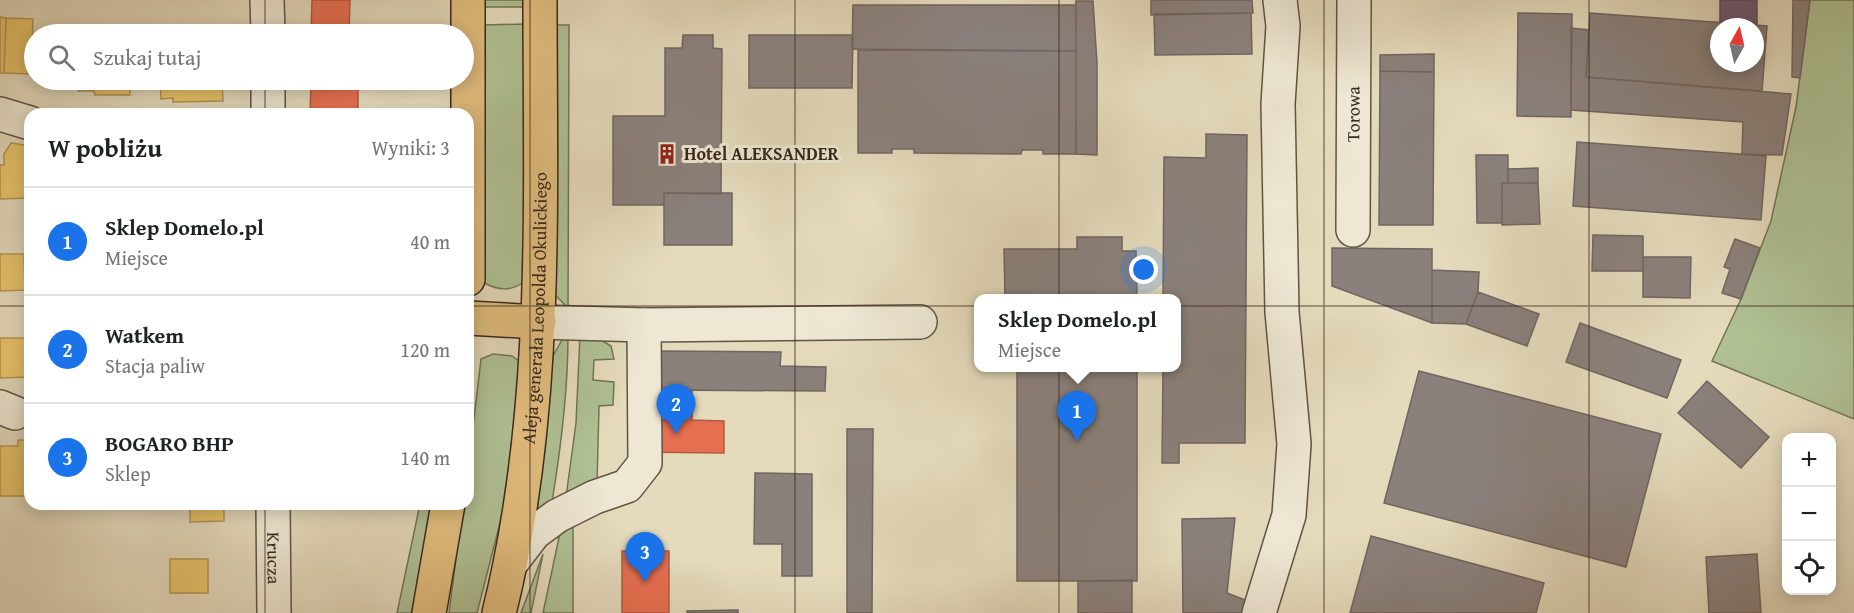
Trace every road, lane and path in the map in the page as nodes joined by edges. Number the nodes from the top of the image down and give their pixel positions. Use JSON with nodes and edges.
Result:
{"nodes":[{"id":1,"x":267,"y":0,"type":"edge"},
{"id":2,"x":468,"y":0,"type":"edge"},
{"id":3,"x":540,"y":0,"type":"edge"},
{"id":4,"x":1280,"y":0,"type":"edge"},
{"id":5,"x":1354,"y":0,"type":"edge"},
{"id":6,"x":268,"y":24,"type":"edge"},
{"id":7,"x":468,"y":24,"type":"edge"},
{"id":8,"x":268,"y":90,"type":"edge"},
{"id":9,"x":468,"y":90,"type":"edge"},
{"id":10,"x":268,"y":108,"type":"edge"},
{"id":11,"x":468,"y":108,"type":"edge"},
{"id":12,"x":0,"y":114,"type":"edge"},
{"id":13,"x":24,"y":121,"type":"edge"},
{"id":14,"x":1353,"y":230,"type":"dead end"},
{"id":15,"x":474,"y":318,"type":"edge"},
{"id":16,"x":538,"y":322,"type":"junction"},
{"id":17,"x":920,"y":322,"type":"dead end"},
{"id":18,"x":644,"y":325,"type":"junction"},
{"id":19,"x":273,"y":510,"type":"edge"},
{"id":20,"x":447,"y":510,"type":"edge"},
{"id":21,"x":511,"y":564,"type":"junction"},
{"id":22,"x":274,"y":613,"type":"edge"},
{"id":23,"x":429,"y":613,"type":"edge"},
{"id":24,"x":499,"y":613,"type":"edge"},
{"id":25,"x":1260,"y":613,"type":"edge"}],
"edges":[{"from":1,"to":6,"type":"street"},
{"from":2,"to":7,"type":"main road"},
{"from":3,"to":16,"type":"main road","name":"Aleja generała Leopolda Okulickiego"},
{"from":4,"to":25,"type":"street"},
{"from":5,"to":14,"type":"street","name":"Torowa"},
{"from":8,"to":10,"type":"street"},
{"from":9,"to":11,"type":"main road"},
{"from":12,"to":13,"type":"street"},
{"from":15,"to":16,"type":"main road"},
{"from":16,"to":18,"type":"street"},
{"from":16,"to":21,"type":"main road","name":"Aleja generała Leopolda Okulickiego"},
{"from":17,"to":18,"type":"street"},
{"from":18,"to":21,"type":"street"},
{"from":19,"to":22,"type":"street","name":"Krucza"},
{"from":20,"to":23,"type":"main road"},
{"from":21,"to":24,"type":"main road","name":"Aleja generała Leopolda Okulickiego"}]}
